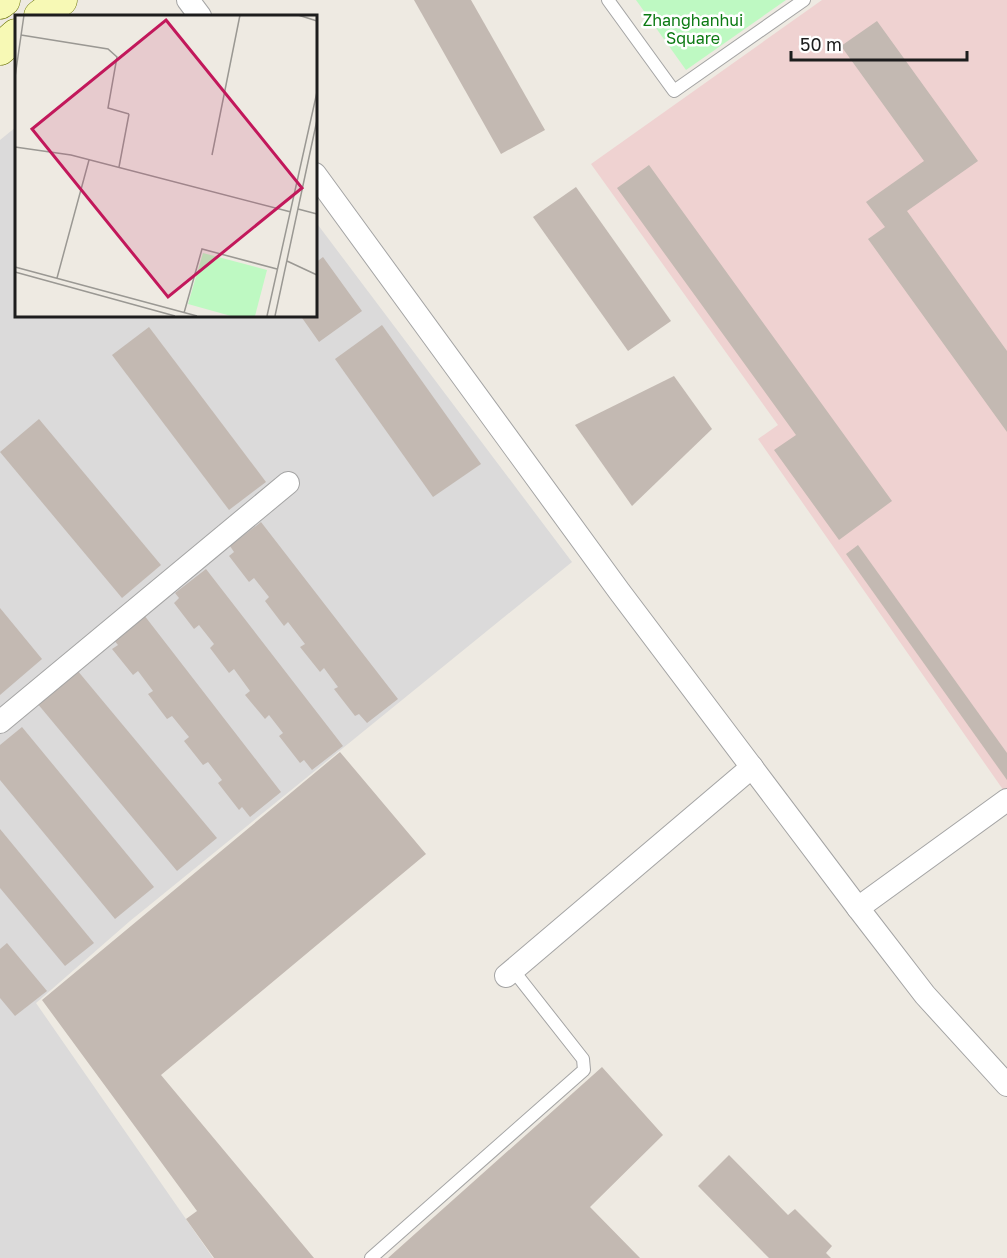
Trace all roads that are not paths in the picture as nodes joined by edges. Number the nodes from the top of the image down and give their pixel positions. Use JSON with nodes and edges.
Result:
{"nodes":[{"id":1,"x":4,"y":0,"type":"edge"},
{"id":2,"x":60,"y":0,"type":"edge"},
{"id":3,"x":188,"y":0,"type":"edge"},
{"id":4,"x":608,"y":0,"type":"edge"},
{"id":5,"x":804,"y":0,"type":"edge"},
{"id":6,"x":0,"y":3,"type":"edge"},
{"id":7,"x":41,"y":15,"type":"edge"},
{"id":8,"x":199,"y":15,"type":"edge"},
{"id":9,"x":15,"y":36,"type":"edge"},
{"id":10,"x":0,"y":49,"type":"edge"},
{"id":11,"x":316,"y":175,"type":"edge"},
{"id":12,"x":288,"y":483,"type":"dead end"},
{"id":13,"x":0,"y":722,"type":"edge"},
{"id":14,"x":752,"y":766,"type":"junction"},
{"id":15,"x":1007,"y":800,"type":"edge"},
{"id":16,"x":858,"y":908,"type":"junction"},
{"id":17,"x":510,"y":973,"type":"joint"},
{"id":18,"x":1007,"y":1085,"type":"edge"},
{"id":19,"x":371,"y":1258,"type":"edge"}],
"edges":[{"from":1,"to":6,"type":"main road"},
{"from":2,"to":7,"type":"main road"},
{"from":3,"to":8,"type":"street"},
{"from":4,"to":5,"type":"lane"},
{"from":9,"to":10,"type":"main road"},
{"from":11,"to":14,"type":"street"},
{"from":12,"to":13,"type":"street"},
{"from":14,"to":16,"type":"street"},
{"from":14,"to":17,"type":"street"},
{"from":15,"to":16,"type":"street"},
{"from":16,"to":18,"type":"street"},
{"from":17,"to":19,"type":"lane"}]}
